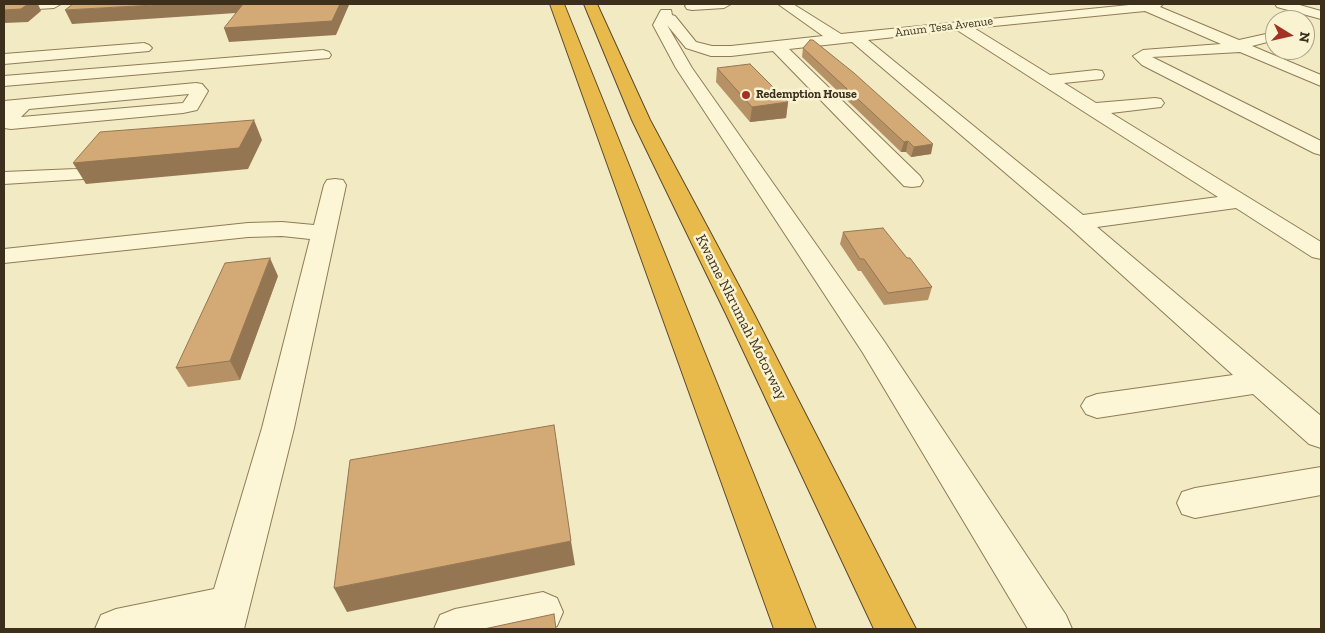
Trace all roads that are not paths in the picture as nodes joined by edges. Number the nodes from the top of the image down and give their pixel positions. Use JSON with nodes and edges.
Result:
{"nodes":[{"id":1,"x":54,"y":4,"type":"edge"},
{"id":2,"x":557,"y":4,"type":"edge"},
{"id":3,"x":590,"y":4,"type":"edge"},
{"id":4,"x":724,"y":4,"type":"edge"},
{"id":5,"x":784,"y":4,"type":"edge"},
{"id":6,"x":1012,"y":4,"type":"edge"},
{"id":7,"x":1118,"y":4,"type":"edge"},
{"id":8,"x":1282,"y":4,"type":"edge"},
{"id":9,"x":692,"y":6,"type":"dead end"},
{"id":10,"x":1145,"y":6,"type":"edge"},
{"id":11,"x":4,"y":7,"type":"edge"},
{"id":12,"x":664,"y":8,"type":"edge"},
{"id":13,"x":1038,"y":17,"type":"junction"},
{"id":14,"x":792,"y":20,"type":"dead end"},
{"id":15,"x":1319,"y":22,"type":"edge"},
{"id":16,"x":814,"y":24,"type":"junction"},
{"id":17,"x":959,"y":26,"type":"junction"},
{"id":18,"x":847,"y":39,"type":"junction"},
{"id":19,"x":1265,"y":39,"type":"edge"},
{"id":20,"x":1240,"y":46,"type":"junction"},
{"id":21,"x":778,"y":47,"type":"junction"},
{"id":22,"x":144,"y":48,"type":"dead end"},
{"id":23,"x":323,"y":55,"type":"dead end"},
{"id":24,"x":4,"y":59,"type":"edge"},
{"id":25,"x":1096,"y":75,"type":"dead end"},
{"id":26,"x":1047,"y":80,"type":"junction"},
{"id":27,"x":1321,"y":80,"type":"edge"},
{"id":28,"x":4,"y":81,"type":"edge"},
{"id":29,"x":1155,"y":103,"type":"dead end"},
{"id":30,"x":101,"y":105,"type":"junction"},
{"id":31,"x":14,"y":107,"type":"edge"},
{"id":32,"x":1092,"y":109,"type":"junction"},
{"id":33,"x":1321,"y":149,"type":"edge"},
{"id":34,"x":76,"y":175,"type":"edge"},
{"id":35,"x":4,"y":178,"type":"edge"},
{"id":36,"x":912,"y":181,"type":"dead end"},
{"id":37,"x":335,"y":185,"type":"dead end"},
{"id":38,"x":1239,"y":201,"type":"junction"},
{"id":39,"x":1078,"y":223,"type":"junction"},
{"id":40,"x":324,"y":233,"type":"junction"},
{"id":41,"x":1321,"y":252,"type":"edge"},
{"id":42,"x":4,"y":256,"type":"edge"},
{"id":43,"x":1258,"y":382,"type":"junction"},
{"id":44,"x":1098,"y":406,"type":"dead end"},
{"id":45,"x":1321,"y":435,"type":"edge"},
{"id":46,"x":1321,"y":481,"type":"edge"},
{"id":47,"x":1195,"y":503,"type":"dead end"},
{"id":48,"x":543,"y":612,"type":"dead end"},
{"id":49,"x":226,"y":617,"type":"edge"},
{"id":50,"x":116,"y":629,"type":"edge"},
{"id":51,"x":455,"y":629,"type":"edge"},
{"id":52,"x":795,"y":629,"type":"edge"},
{"id":53,"x":895,"y":629,"type":"edge"},
{"id":54,"x":1051,"y":629,"type":"edge"}],
"edges":[{"from":1,"to":11,"type":"street"},
{"from":2,"to":52,"type":"highway"},
{"from":3,"to":53,"type":"highway","name":"Kwame Nkrumah Motorway"},
{"from":4,"to":9,"type":"street"},
{"from":5,"to":16,"type":"street"},
{"from":6,"to":13,"type":"street"},
{"from":7,"to":10,"type":"street"},
{"from":8,"to":15,"type":"street"},
{"from":10,"to":13,"type":"street","name":"Anum Tesa Avenue"},
{"from":10,"to":20,"type":"street"},
{"from":12,"to":21,"type":"street","name":"Anum Tesa Avenue"},
{"from":12,"to":54,"type":"street"},
{"from":13,"to":17,"type":"street","name":"Anum Tesa Avenue"},
{"from":14,"to":16,"type":"street"},
{"from":16,"to":18,"type":"street"},
{"from":17,"to":18,"type":"street","name":"Anum Tesa Avenue"},
{"from":17,"to":26,"type":"street"},
{"from":18,"to":21,"type":"street","name":"Anum Tesa Avenue"},
{"from":18,"to":39,"type":"street"},
{"from":19,"to":20,"type":"street"},
{"from":20,"to":27,"type":"street"},
{"from":20,"to":33,"type":"street"},
{"from":21,"to":36,"type":"street"},
{"from":22,"to":24,"type":"street"},
{"from":23,"to":28,"type":"street"},
{"from":25,"to":26,"type":"street"},
{"from":26,"to":32,"type":"street"},
{"from":29,"to":32,"type":"street"},
{"from":30,"to":30,"type":"street"},
{"from":30,"to":31,"type":"street"},
{"from":30,"to":31,"type":"street"},
{"from":32,"to":38,"type":"street"},
{"from":34,"to":35,"type":"street"},
{"from":37,"to":40,"type":"street"},
{"from":38,"to":39,"type":"street"},
{"from":38,"to":41,"type":"street"},
{"from":39,"to":43,"type":"street"},
{"from":40,"to":42,"type":"street"},
{"from":40,"to":49,"type":"street"},
{"from":43,"to":44,"type":"street"},
{"from":43,"to":45,"type":"street"},
{"from":46,"to":47,"type":"street"},
{"from":48,"to":51,"type":"street"},
{"from":49,"to":50,"type":"street"}]}
